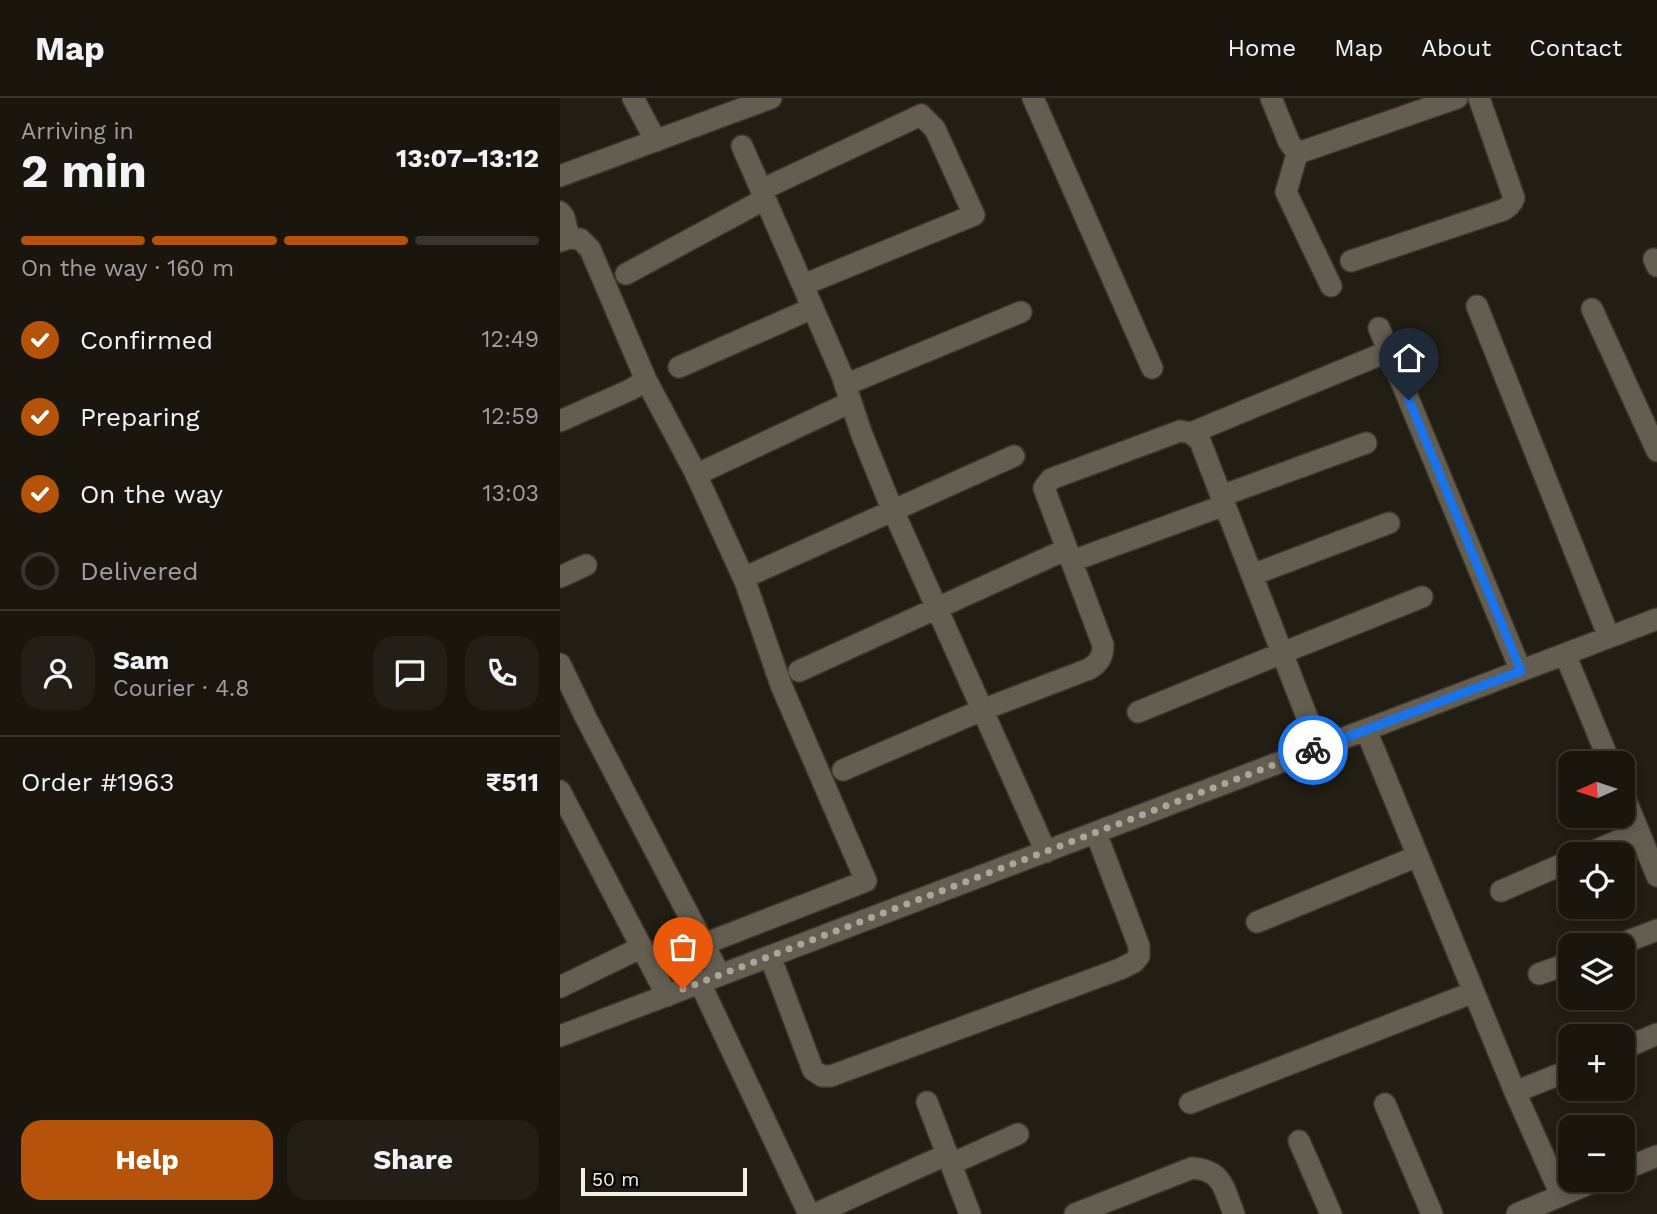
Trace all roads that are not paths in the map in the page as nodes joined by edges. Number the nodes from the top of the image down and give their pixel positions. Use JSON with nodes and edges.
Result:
{"nodes":[{"id":1,"x":633,"y":98,"type":"edge"},
{"id":2,"x":771,"y":98,"type":"edge"},
{"id":3,"x":1033,"y":98,"type":"edge"},
{"id":4,"x":1272,"y":98,"type":"edge"},
{"id":5,"x":1457,"y":98,"type":"edge"},
{"id":6,"x":1479,"y":98,"type":"edge"},
{"id":7,"x":656,"y":141,"type":"junction"},
{"id":8,"x":742,"y":146,"type":"dead end"},
{"id":9,"x":1298,"y":151,"type":"junction"},
{"id":10,"x":560,"y":176,"type":"edge"},
{"id":11,"x":763,"y":195,"type":"junction"},
{"id":12,"x":560,"y":212,"type":"edge"},
{"id":13,"x":564,"y":240,"type":"edge"},
{"id":14,"x":1350,"y":261,"type":"dead end"},
{"id":15,"x":626,"y":274,"type":"dead end"},
{"id":16,"x":803,"y":285,"type":"junction"},
{"id":17,"x":1331,"y":286,"type":"dead end"},
{"id":18,"x":1477,"y":306,"type":"dead end"},
{"id":19,"x":813,"y":308,"type":"junction"},
{"id":20,"x":1592,"y":309,"type":"dead end"},
{"id":21,"x":1021,"y":312,"type":"dead end"},
{"id":22,"x":1379,"y":328,"type":"dead end"},
{"id":23,"x":1389,"y":351,"type":"junction"},
{"id":24,"x":679,"y":367,"type":"dead end"},
{"id":25,"x":1152,"y":368,"type":"dead end"},
{"id":26,"x":646,"y":380,"type":"junction"},
{"id":27,"x":848,"y":393,"type":"junction"},
{"id":28,"x":560,"y":421,"type":"edge"},
{"id":29,"x":1191,"y":433,"type":"junction"},
{"id":30,"x":1366,"y":443,"type":"dead end"},
{"id":31,"x":1657,"y":450,"type":"edge"},
{"id":32,"x":1014,"y":456,"type":"dead end"},
{"id":33,"x":706,"y":470,"type":"dead end"},
{"id":34,"x":1223,"y":501,"type":"junction"},
{"id":35,"x":893,"y":509,"type":"junction"},
{"id":36,"x":1389,"y":523,"type":"dead end"},
{"id":37,"x":1070,"y":555,"type":"junction"},
{"id":38,"x":586,"y":565,"type":"dead end"},
{"id":39,"x":750,"y":575,"type":"dead end"},
{"id":40,"x":1252,"y":575,"type":"junction"},
{"id":41,"x":560,"y":577,"type":"edge"},
{"id":42,"x":1422,"y":597,"type":"dead end"},
{"id":43,"x":937,"y":609,"type":"junction"},
{"id":44,"x":1657,"y":619,"type":"edge"},
{"id":45,"x":1609,"y":638,"type":"junction"},
{"id":46,"x":1282,"y":653,"type":"junction"},
{"id":47,"x":1565,"y":654,"type":"junction"},
{"id":48,"x":560,"y":664,"type":"edge"},
{"id":49,"x":799,"y":671,"type":"dead end"},
{"id":50,"x":1521,"y":671,"type":"junction"},
{"id":51,"x":982,"y":710,"type":"junction"},
{"id":52,"x":1138,"y":712,"type":"dead end"},
{"id":53,"x":1366,"y":730,"type":"junction"},
{"id":54,"x":1319,"y":748,"type":"junction"},
{"id":55,"x":1606,"y":751,"type":"edge"},
{"id":56,"x":843,"y":770,"type":"dead end"},
{"id":57,"x":560,"y":791,"type":"edge"},
{"id":58,"x":1635,"y":814,"type":"edge"},
{"id":59,"x":569,"y":831,"type":"edge"},
{"id":60,"x":1096,"y":833,"type":"junction"},
{"id":61,"x":1646,"y":834,"type":"edge"},
{"id":62,"x":1622,"y":842,"type":"edge"},
{"id":63,"x":1046,"y":852,"type":"junction"},
{"id":64,"x":1418,"y":856,"type":"junction"},
{"id":65,"x":1558,"y":866,"type":"edge"},
{"id":66,"x":1657,"y":876,"type":"edge"},
{"id":67,"x":1501,"y":891,"type":"dead end"},
{"id":68,"x":1257,"y":922,"type":"dead end"},
{"id":69,"x":1657,"y":930,"type":"edge"},
{"id":70,"x":1635,"y":938,"type":"edge"},
{"id":71,"x":704,"y":944,"type":"junction"},
{"id":72,"x":642,"y":947,"type":"junction"},
{"id":73,"x":770,"y":956,"type":"junction"},
{"id":74,"x":1558,"y":967,"type":"edge"},
{"id":75,"x":1539,"y":974,"type":"dead end"},
{"id":76,"x":710,"y":979,"type":"junction"},
{"id":77,"x":560,"y":987,"type":"edge"},
{"id":78,"x":1474,"y":992,"type":"junction"},
{"id":79,"x":667,"y":996,"type":"junction"},
{"id":80,"x":1657,"y":1034,"type":"edge"},
{"id":81,"x":560,"y":1036,"type":"edge"},
{"id":82,"x":1635,"y":1043,"type":"edge"},
{"id":83,"x":1558,"y":1075,"type":"edge"},
{"id":84,"x":1516,"y":1092,"type":"junction"},
{"id":85,"x":928,"y":1102,"type":"dead end"},
{"id":86,"x":1190,"y":1103,"type":"dead end"},
{"id":87,"x":1385,"y":1104,"type":"dead end"},
{"id":88,"x":1018,"y":1134,"type":"dead end"},
{"id":89,"x":1299,"y":1141,"type":"dead end"},
{"id":90,"x":1657,"y":1156,"type":"edge"},
{"id":91,"x":949,"y":1159,"type":"junction"},
{"id":92,"x":1635,"y":1165,"type":"edge"},
{"id":93,"x":1568,"y":1192,"type":"edge"},
{"id":94,"x":1561,"y":1195,"type":"junction"},
{"id":95,"x":809,"y":1214,"type":"edge"},
{"id":96,"x":815,"y":1214,"type":"edge"},
{"id":97,"x":970,"y":1214,"type":"edge"},
{"id":98,"x":1075,"y":1214,"type":"edge"},
{"id":99,"x":1234,"y":1214,"type":"edge"},
{"id":100,"x":1331,"y":1214,"type":"edge"},
{"id":101,"x":1432,"y":1214,"type":"edge"},
{"id":102,"x":1517,"y":1214,"type":"edge"}],
"edges":[{"from":1,"to":7,"type":"street"},
{"from":2,"to":7,"type":"street"},
{"from":3,"to":25,"type":"street"},
{"from":4,"to":9,"type":"street"},
{"from":5,"to":9,"type":"street"},
{"from":6,"to":14,"type":"street"},
{"from":7,"to":10,"type":"street"},
{"from":8,"to":11,"type":"street"},
{"from":9,"to":17,"type":"street"},
{"from":11,"to":15,"type":"street"},
{"from":11,"to":16,"type":"street"},
{"from":11,"to":16,"type":"street"},
{"from":12,"to":13,"type":"street"},
{"from":13,"to":26,"type":"street"},
{"from":16,"to":19,"type":"street"},
{"from":18,"to":45,"type":"street"},
{"from":19,"to":24,"type":"street"},
{"from":19,"to":27,"type":"street"},
{"from":20,"to":31,"type":"street"},
{"from":21,"to":27,"type":"street"},
{"from":22,"to":23,"type":"street"},
{"from":23,"to":29,"type":"street"},
{"from":23,"to":50,"type":"street"},
{"from":26,"to":28,"type":"street"},
{"from":26,"to":71,"type":"street"},
{"from":27,"to":33,"type":"street"},
{"from":27,"to":35,"type":"street"},
{"from":29,"to":34,"type":"street"},
{"from":29,"to":37,"type":"street"},
{"from":30,"to":34,"type":"street"},
{"from":32,"to":35,"type":"street"},
{"from":34,"to":37,"type":"street"},
{"from":34,"to":40,"type":"street"},
{"from":35,"to":39,"type":"street"},
{"from":35,"to":43,"type":"street"},
{"from":36,"to":40,"type":"street"},
{"from":37,"to":43,"type":"street"},
{"from":37,"to":51,"type":"street"},
{"from":38,"to":41,"type":"street"},
{"from":40,"to":46,"type":"street"},
{"from":42,"to":46,"type":"street"},
{"from":43,"to":49,"type":"street"},
{"from":43,"to":51,"type":"street"},
{"from":44,"to":45,"type":"street"},
{"from":45,"to":47,"type":"street"},
{"from":46,"to":52,"type":"street"},
{"from":46,"to":54,"type":"street"},
{"from":47,"to":50,"type":"street"},
{"from":47,"to":55,"type":"street"},
{"from":48,"to":71,"type":"street"},
{"from":50,"to":53,"type":"street"},
{"from":51,"to":56,"type":"street"},
{"from":51,"to":63,"type":"street"},
{"from":53,"to":54,"type":"street"},
{"from":53,"to":64,"type":"street"},
{"from":54,"to":60,"type":"street"},
{"from":57,"to":59,"type":"street"},
{"from":58,"to":61,"type":"street"},
{"from":59,"to":72,"type":"street"},
{"from":60,"to":63,"type":"street"},
{"from":60,"to":73,"type":"street"},
{"from":61,"to":62,"type":"street"},
{"from":61,"to":66,"type":"street"},
{"from":63,"to":73,"type":"street"},
{"from":64,"to":68,"type":"street"},
{"from":64,"to":78,"type":"street"},
{"from":65,"to":67,"type":"street"},
{"from":69,"to":70,"type":"street"},
{"from":71,"to":76,"type":"street"},
{"from":72,"to":77,"type":"street"},
{"from":72,"to":79,"type":"street"},
{"from":73,"to":76,"type":"street"},
{"from":74,"to":75,"type":"street"},
{"from":76,"to":79,"type":"street"},
{"from":76,"to":95,"type":"street"},
{"from":78,"to":84,"type":"street"},
{"from":78,"to":86,"type":"street"},
{"from":79,"to":81,"type":"street"},
{"from":80,"to":82,"type":"street"},
{"from":83,"to":84,"type":"street"},
{"from":84,"to":94,"type":"street"},
{"from":85,"to":91,"type":"street"},
{"from":87,"to":101,"type":"street"},
{"from":88,"to":91,"type":"street"},
{"from":89,"to":100,"type":"street"},
{"from":90,"to":92,"type":"street"},
{"from":91,"to":96,"type":"street"},
{"from":91,"to":97,"type":"street"},
{"from":93,"to":94,"type":"street"},
{"from":94,"to":102,"type":"street"},
{"from":98,"to":99,"type":"street"}]}
